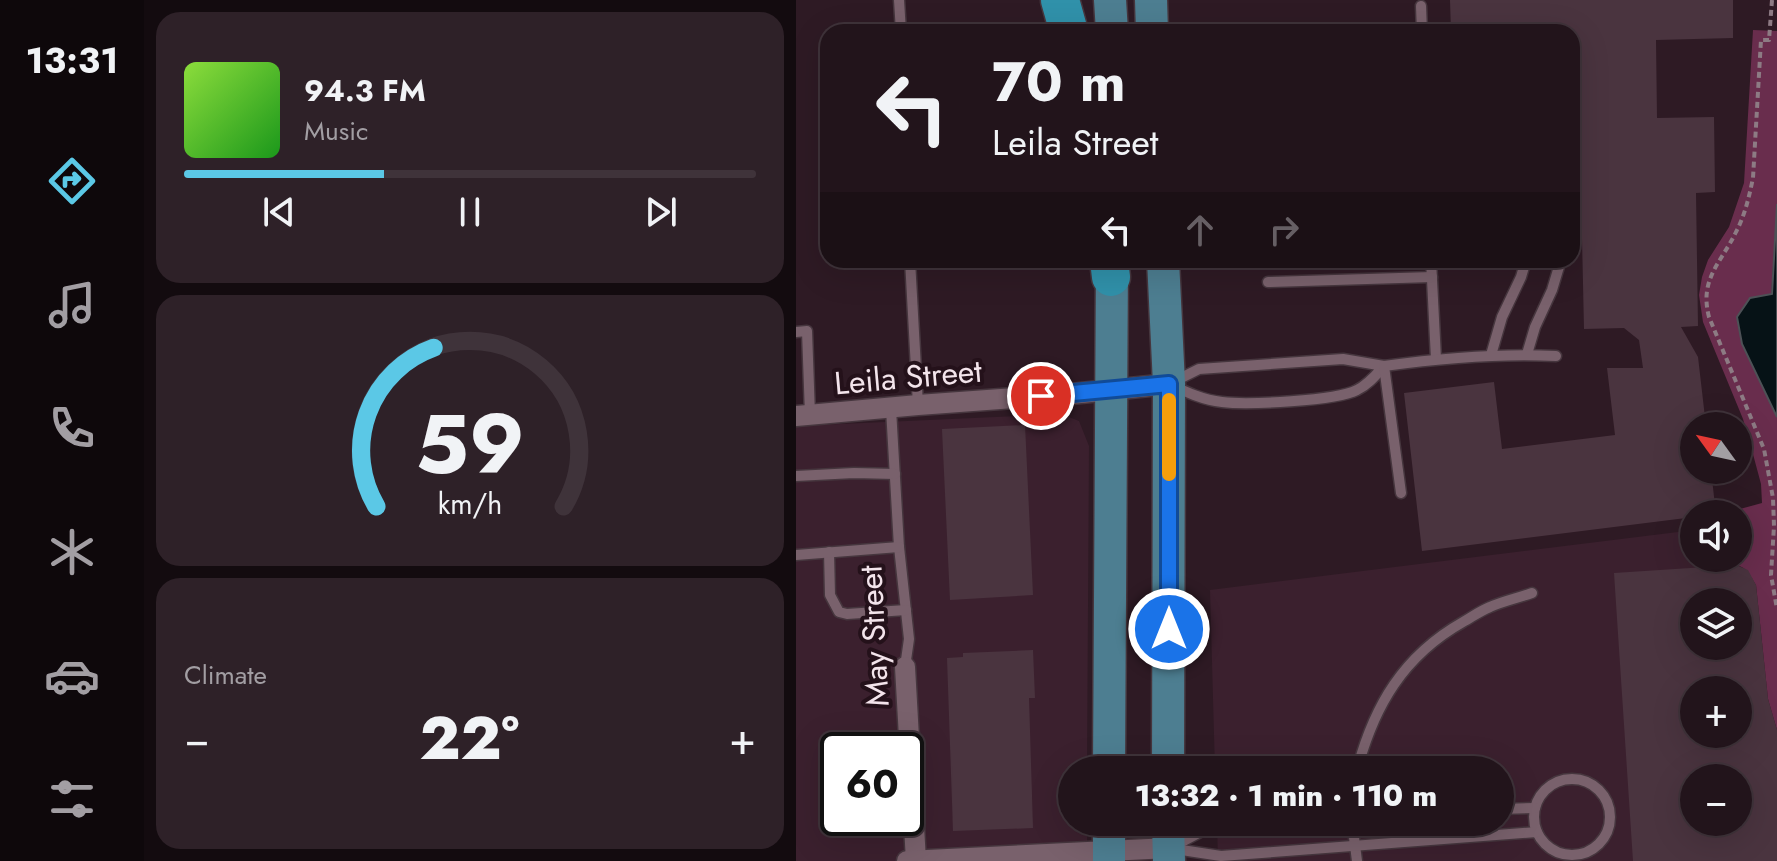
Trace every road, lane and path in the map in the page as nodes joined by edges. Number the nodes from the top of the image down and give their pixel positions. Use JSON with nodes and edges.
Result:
{"nodes":[{"id":1,"x":899,"y":0,"type":"edge"},
{"id":2,"x":1060,"y":0,"type":"edge"},
{"id":3,"x":1110,"y":0,"type":"edge"},
{"id":4,"x":1151,"y":0,"type":"edge"},
{"id":5,"x":1772,"y":0,"type":"edge"},
{"id":6,"x":1421,"y":6,"type":"dead end"},
{"id":7,"x":900,"y":24,"type":"edge"},
{"id":8,"x":1067,"y":24,"type":"edge"},
{"id":9,"x":1112,"y":24,"type":"edge"},
{"id":10,"x":1152,"y":24,"type":"edge"},
{"id":11,"x":1422,"y":24,"type":"edge"},
{"id":12,"x":910,"y":268,"type":"edge"},
{"id":13,"x":1111,"y":268,"type":"edge"},
{"id":14,"x":1163,"y":268,"type":"edge"},
{"id":15,"x":1431,"y":268,"type":"edge"},
{"id":16,"x":1523,"y":268,"type":"edge"},
{"id":17,"x":1559,"y":268,"type":"edge"},
{"id":18,"x":1432,"y":277,"type":"junction"},
{"id":19,"x":1268,"y":282,"type":"dead end"},
{"id":20,"x":796,"y":332,"type":"edge"},
{"id":21,"x":1527,"y":354,"type":"junction"},
{"id":22,"x":1491,"y":355,"type":"junction"},
{"id":23,"x":1556,"y":356,"type":"dead end"},
{"id":24,"x":1436,"y":359,"type":"junction"},
{"id":25,"x":1384,"y":366,"type":"junction"},
{"id":26,"x":1169,"y":384,"type":"junction"},
{"id":27,"x":1111,"y":390,"type":"junction"},
{"id":28,"x":918,"y":405,"type":"junction"},
{"id":29,"x":891,"y":409,"type":"junction"},
{"id":30,"x":803,"y":416,"type":"edge"},
{"id":31,"x":895,"y":474,"type":"junction"},
{"id":32,"x":796,"y":476,"type":"edge"},
{"id":33,"x":1401,"y":493,"type":"dead end"},
{"id":34,"x":899,"y":547,"type":"junction"},
{"id":35,"x":829,"y":552,"type":"junction"},
{"id":36,"x":796,"y":555,"type":"edge"},
{"id":37,"x":1532,"y":593,"type":"dead end"},
{"id":38,"x":1777,"y":609,"type":"edge"},
{"id":39,"x":906,"y":610,"type":"junction"},
{"id":40,"x":905,"y":667,"type":"joint"},
{"id":41,"x":1109,"y":756,"type":"edge"},
{"id":42,"x":1168,"y":756,"type":"edge"},
{"id":43,"x":1361,"y":756,"type":"edge"},
{"id":44,"x":1535,"y":808,"type":"junction"},
{"id":45,"x":1514,"y":809,"type":"edge"},
{"id":46,"x":1537,"y":832,"type":"junction"},
{"id":47,"x":1354,"y":836,"type":"edge"},
{"id":48,"x":1169,"y":844,"type":"edge"},
{"id":49,"x":1109,"y":845,"type":"edge"},
{"id":50,"x":1355,"y":846,"type":"junction"},
{"id":51,"x":907,"y":861,"type":"edge"},
{"id":52,"x":916,"y":861,"type":"edge"},
{"id":53,"x":1357,"y":861,"type":"edge"}],
"edges":[{"from":1,"to":7,"type":"lane"},
{"from":2,"to":8,"type":"highway"},
{"from":3,"to":9,"type":"main road"},
{"from":4,"to":10,"type":"main road"},
{"from":5,"to":38,"type":"path"},
{"from":6,"to":11,"type":"lane"},
{"from":12,"to":28,"type":"lane"},
{"from":13,"to":27,"type":"main road"},
{"from":14,"to":26,"type":"main road"},
{"from":15,"to":18,"type":"lane"},
{"from":16,"to":22,"type":"lane"},
{"from":17,"to":21,"type":"lane"},
{"from":18,"to":19,"type":"lane"},
{"from":18,"to":24,"type":"lane"},
{"from":20,"to":30,"type":"lane"},
{"from":21,"to":22,"type":"lane"},
{"from":21,"to":23,"type":"lane"},
{"from":22,"to":24,"type":"lane"},
{"from":24,"to":25,"type":"lane"},
{"from":25,"to":26,"type":"lane"},
{"from":25,"to":26,"type":"lane"},
{"from":25,"to":33,"type":"lane"},
{"from":26,"to":27,"type":"street","name":"Leila Street"},
{"from":26,"to":42,"type":"main road"},
{"from":27,"to":28,"type":"street","name":"Leila Street"},
{"from":27,"to":41,"type":"main road"},
{"from":28,"to":29,"type":"street","name":"Leila Street"},
{"from":29,"to":30,"type":"street","name":"Leila Street"},
{"from":29,"to":31,"type":"lane","name":"May Street"},
{"from":31,"to":32,"type":"lane"},
{"from":31,"to":34,"type":"lane","name":"May Street"},
{"from":34,"to":35,"type":"lane"},
{"from":34,"to":39,"type":"lane","name":"May Street"},
{"from":35,"to":36,"type":"lane"},
{"from":35,"to":39,"type":"lane"},
{"from":37,"to":43,"type":"lane"},
{"from":39,"to":40,"type":"lane","name":"May Street"},
{"from":40,"to":52,"type":"street","name":"May Street"},
{"from":44,"to":45,"type":"lane"},
{"from":44,"to":46,"type":"lane"},
{"from":44,"to":46,"type":"lane"},
{"from":46,"to":50,"type":"lane"},
{"from":47,"to":50,"type":"lane"},
{"from":48,"to":49,"type":"street"},
{"from":48,"to":50,"type":"lane"},
{"from":49,"to":52,"type":"street"},
{"from":50,"to":53,"type":"lane"},
{"from":51,"to":52,"type":"street"}]}
